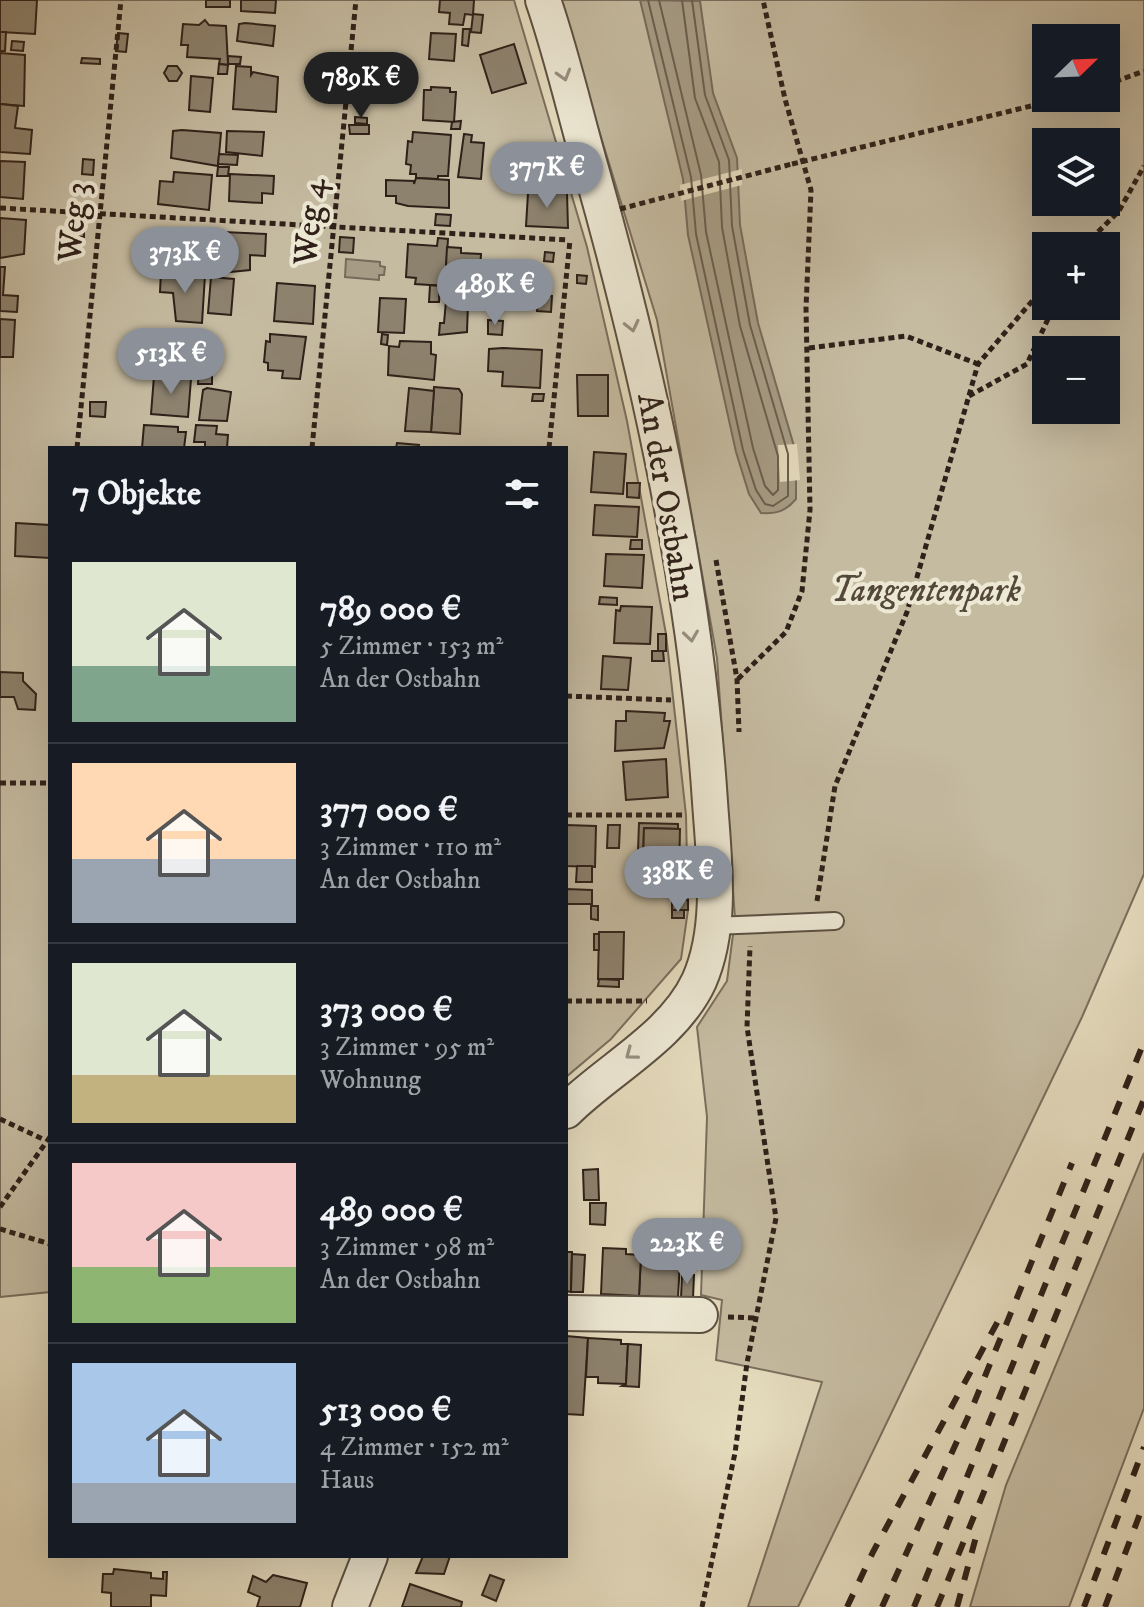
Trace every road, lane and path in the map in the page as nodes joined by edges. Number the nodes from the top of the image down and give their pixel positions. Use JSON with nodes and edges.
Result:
{"nodes":[{"id":1,"x":121,"y":0,"type":"edge"},
{"id":2,"x":356,"y":0,"type":"edge"},
{"id":3,"x":543,"y":0,"type":"edge"},
{"id":4,"x":763,"y":0,"type":"edge"},
{"id":5,"x":1144,"y":71,"type":"edge"},
{"id":6,"x":1120,"y":80,"type":"edge"},
{"id":7,"x":1032,"y":106,"type":"edge"},
{"id":8,"x":806,"y":162,"type":"junction"},
{"id":9,"x":1144,"y":166,"type":"edge"},
{"id":10,"x":0,"y":208,"type":"edge"},
{"id":11,"x":99,"y":214,"type":"junction"},
{"id":12,"x":616,"y":225,"type":"junction"},
{"id":13,"x":333,"y":227,"type":"junction"},
{"id":14,"x":1098,"y":232,"type":"edge"},
{"id":15,"x":568,"y":240,"type":"junction"},
{"id":16,"x":1032,"y":301,"type":"edge"},
{"id":17,"x":1047,"y":320,"type":"edge"},
{"id":18,"x":809,"y":348,"type":"junction"},
{"id":19,"x":978,"y":364,"type":"junction"},
{"id":20,"x":968,"y":396,"type":"junction"},
{"id":21,"x":77,"y":446,"type":"edge"},
{"id":22,"x":312,"y":446,"type":"edge"},
{"id":23,"x":549,"y":446,"type":"edge"},
{"id":24,"x":737,"y":679,"type":"dead end"},
{"id":25,"x":568,"y":696,"type":"edge"},
{"id":26,"x":700,"y":699,"type":"junction"},
{"id":27,"x":0,"y":783,"type":"edge"},
{"id":28,"x":48,"y":783,"type":"edge"},
{"id":29,"x":711,"y":813,"type":"junction"},
{"id":30,"x":568,"y":815,"type":"edge"},
{"id":31,"x":814,"y":920,"type":"junction"},
{"id":32,"x":835,"y":921,"type":"dead end"},
{"id":33,"x":751,"y":925,"type":"junction"},
{"id":34,"x":712,"y":926,"type":"junction"},
{"id":35,"x":568,"y":1001,"type":"edge"},
{"id":36,"x":688,"y":1001,"type":"junction"},
{"id":37,"x":568,"y":1109,"type":"edge"},
{"id":38,"x":0,"y":1119,"type":"edge"},
{"id":39,"x":48,"y":1139,"type":"edge"},
{"id":40,"x":0,"y":1207,"type":"edge"},
{"id":41,"x":0,"y":1229,"type":"edge"},
{"id":42,"x":48,"y":1243,"type":"edge"},
{"id":43,"x":568,"y":1313,"type":"edge"},
{"id":44,"x":700,"y":1315,"type":"dead end"},
{"id":45,"x":369,"y":1558,"type":"edge"},
{"id":46,"x":350,"y":1607,"type":"edge"},
{"id":47,"x":702,"y":1607,"type":"edge"}],
"edges":[{"from":1,"to":11,"type":"path","name":"Weg 3"},
{"from":2,"to":13,"type":"path","name":"Weg 4"},
{"from":3,"to":12,"type":"street","name":"An der Ostbahn","one_way":true},
{"from":4,"to":8,"type":"path"},
{"from":5,"to":6,"type":"path"},
{"from":7,"to":8,"type":"path"},
{"from":8,"to":12,"type":"path","bridge":true},
{"from":8,"to":18,"type":"path"},
{"from":9,"to":14,"type":"path"},
{"from":10,"to":11,"type":"path"},
{"from":11,"to":13,"type":"path"},
{"from":11,"to":21,"type":"path","name":"Weg 3"},
{"from":12,"to":15,"type":"path"},
{"from":12,"to":26,"type":"street","name":"An der Ostbahn","one_way":true},
{"from":13,"to":15,"type":"path"},
{"from":13,"to":22,"type":"path","name":"Weg 4"},
{"from":15,"to":23,"type":"path"},
{"from":16,"to":19,"type":"path"},
{"from":17,"to":20,"type":"path"},
{"from":18,"to":19,"type":"path"},
{"from":18,"to":24,"type":"path"},
{"from":19,"to":20,"type":"path"},
{"from":20,"to":31,"type":"path"},
{"from":25,"to":26,"type":"path"},
{"from":26,"to":29,"type":"street","name":"An der Ostbahn"},
{"from":27,"to":28,"type":"path"},
{"from":29,"to":30,"type":"path"},
{"from":29,"to":34,"type":"street","name":"An der Ostbahn"},
{"from":31,"to":32,"type":"lane"},
{"from":31,"to":33,"type":"lane"},
{"from":33,"to":34,"type":"lane"},
{"from":33,"to":47,"type":"path"},
{"from":34,"to":36,"type":"street","name":"An der Ostbahn"},
{"from":35,"to":36,"type":"path"},
{"from":36,"to":37,"type":"street","name":"An der Ostbahn","one_way":true},
{"from":38,"to":39,"type":"path"},
{"from":39,"to":40,"type":"path"},
{"from":41,"to":42,"type":"path"},
{"from":43,"to":44,"type":"street"},
{"from":45,"to":46,"type":"street"}]}
